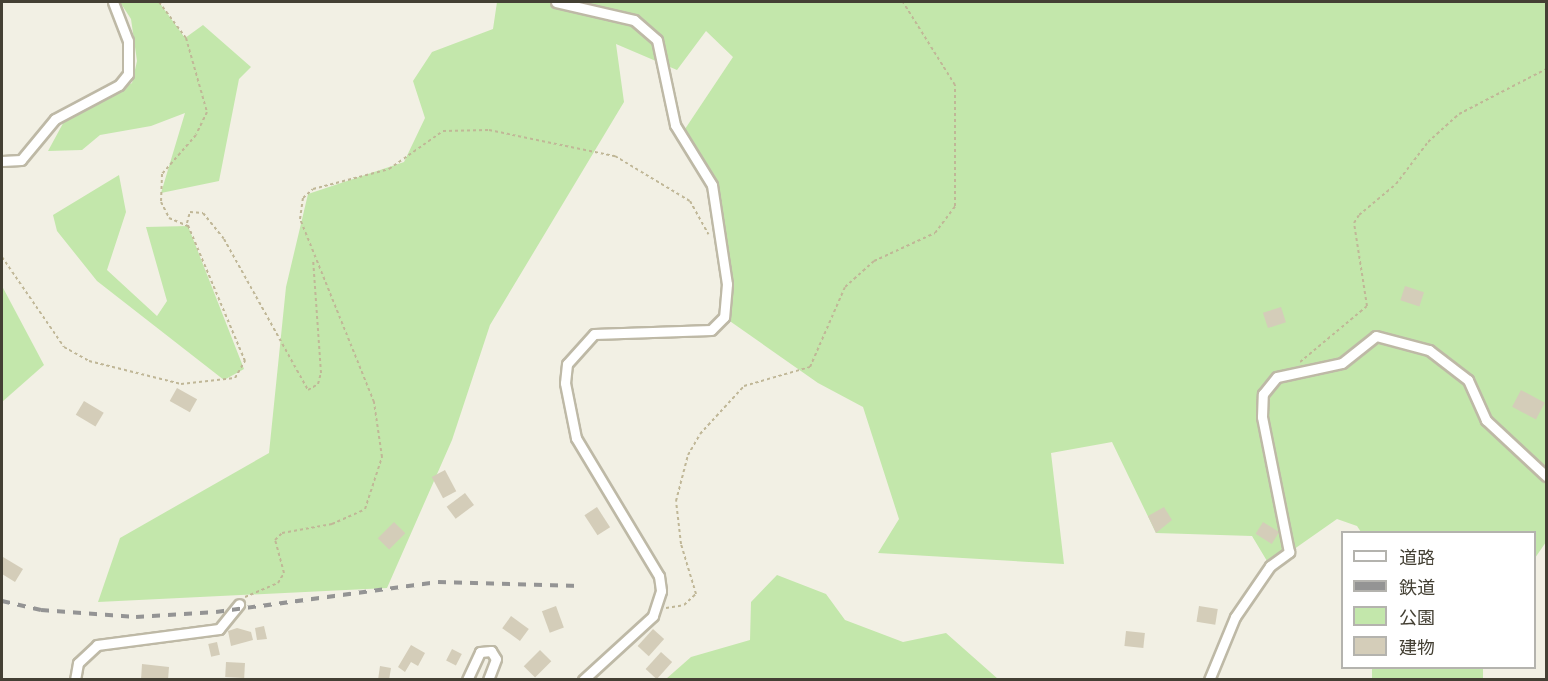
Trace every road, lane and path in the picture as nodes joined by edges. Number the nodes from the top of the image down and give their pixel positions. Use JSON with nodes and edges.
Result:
{"nodes":[{"id":1,"x":113,"y":2,"type":"edge"},
{"id":2,"x":159,"y":2,"type":"edge"},
{"id":3,"x":556,"y":2,"type":"edge"},
{"id":4,"x":903,"y":2,"type":"edge"},
{"id":5,"x":1546,"y":69,"type":"edge"},
{"id":6,"x":2,"y":161,"type":"edge"},
{"id":7,"x":188,"y":226,"type":"junction"},
{"id":8,"x":712,"y":245,"type":"dead end"},
{"id":9,"x":2,"y":257,"type":"edge"},
{"id":10,"x":313,"y":257,"type":"junction"},
{"id":11,"x":1292,"y":370,"type":"junction"},
{"id":12,"x":1546,"y":476,"type":"edge"},
{"id":13,"x":239,"y":604,"type":"joint"},
{"id":14,"x":658,"y":609,"type":"junction"},
{"id":15,"x":75,"y":680,"type":"edge"},
{"id":16,"x":467,"y":680,"type":"edge"},
{"id":17,"x":488,"y":680,"type":"edge"},
{"id":18,"x":584,"y":680,"type":"edge"},
{"id":19,"x":1209,"y":680,"type":"edge"}],
"edges":[{"from":1,"to":6,"type":"street"},
{"from":2,"to":7,"type":"path"},
{"from":3,"to":14,"type":"street"},
{"from":4,"to":14,"type":"path"},
{"from":5,"to":11,"type":"path"},
{"from":7,"to":9,"type":"path"},
{"from":7,"to":10,"type":"path"},
{"from":8,"to":10,"type":"path"},
{"from":10,"to":13,"type":"path"},
{"from":11,"to":12,"type":"street"},
{"from":11,"to":19,"type":"street"},
{"from":13,"to":15,"type":"street"},
{"from":14,"to":18,"type":"street"},
{"from":16,"to":17,"type":"street"}]}
